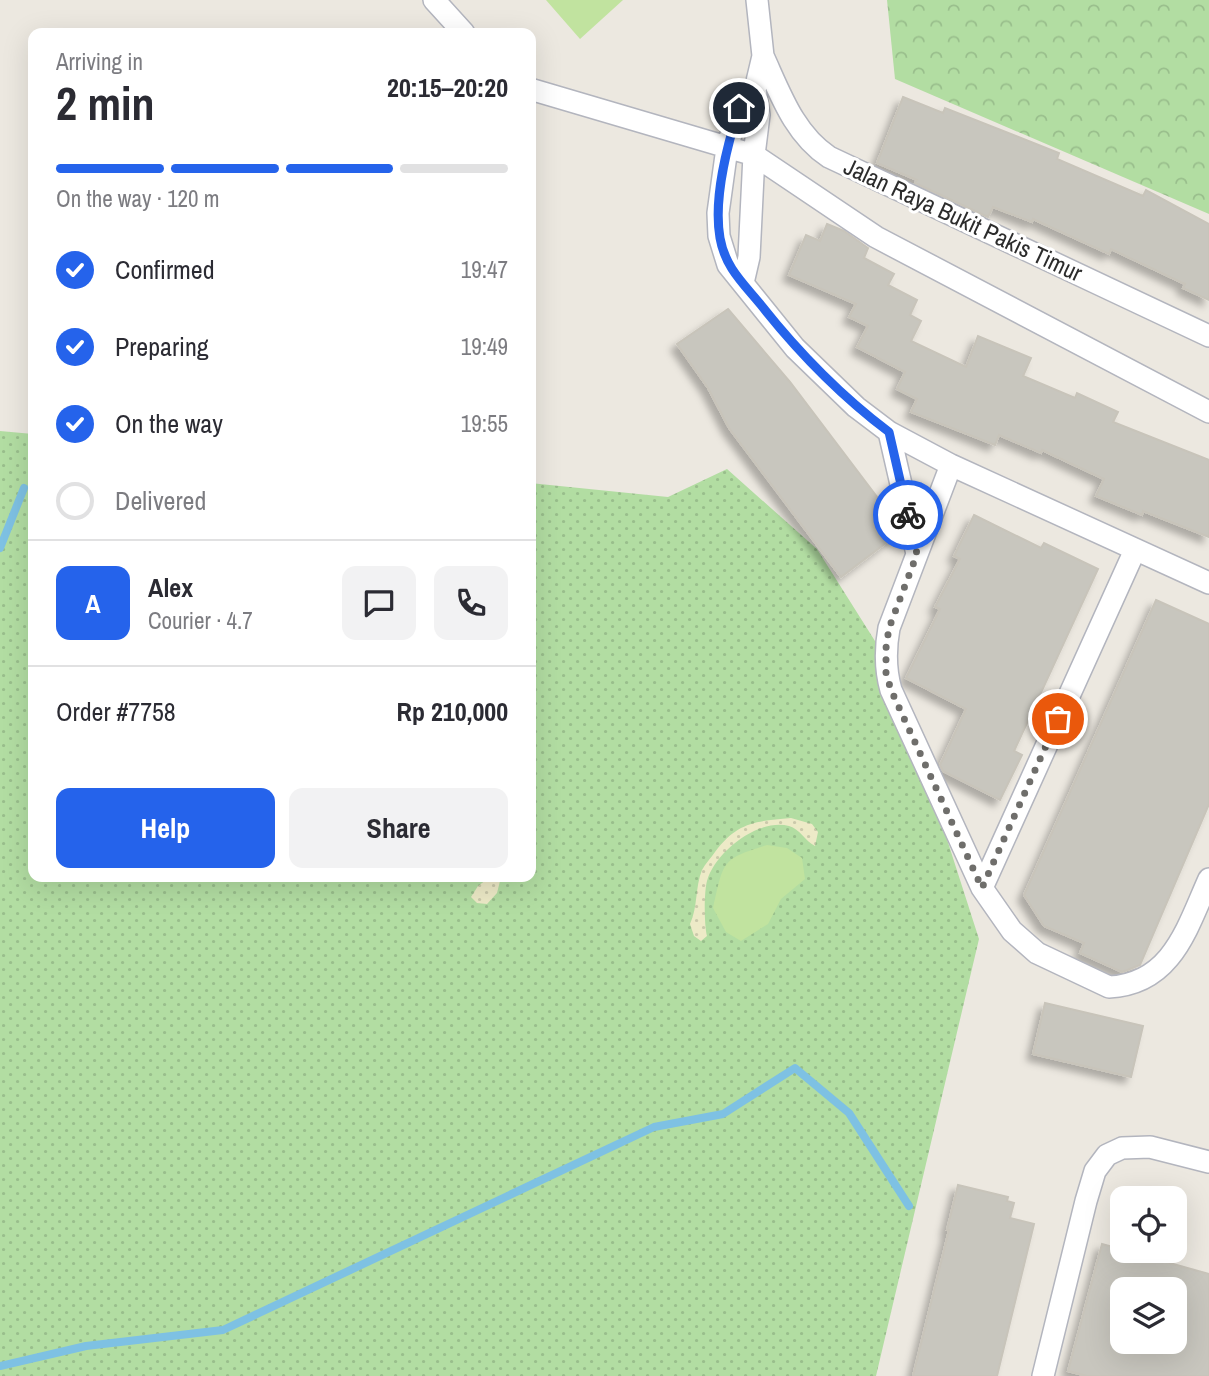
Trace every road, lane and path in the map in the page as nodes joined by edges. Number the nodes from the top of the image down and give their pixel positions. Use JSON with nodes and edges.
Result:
{"nodes":[{"id":1,"x":433,"y":0,"type":"edge"},
{"id":2,"x":757,"y":0,"type":"edge"},
{"id":3,"x":459,"y":28,"type":"edge"},
{"id":4,"x":763,"y":56,"type":"junction"},
{"id":5,"x":755,"y":90,"type":"junction"},
{"id":6,"x":536,"y":91,"type":"edge"},
{"id":7,"x":727,"y":148,"type":"junction"},
{"id":8,"x":754,"y":155,"type":"junction"},
{"id":9,"x":743,"y":283,"type":"junction"},
{"id":10,"x":1209,"y":336,"type":"edge"},
{"id":11,"x":1209,"y":412,"type":"edge"},
{"id":12,"x":889,"y":432,"type":"junction"},
{"id":13,"x":951,"y":465,"type":"junction"},
{"id":14,"x":1135,"y":550,"type":"junction"},
{"id":15,"x":917,"y":554,"type":"junction"},
{"id":16,"x":1209,"y":583,"type":"edge"},
{"id":17,"x":1209,"y":879,"type":"edge"},
{"id":18,"x":982,"y":888,"type":"junction"},
{"id":19,"x":1209,"y":1162,"type":"edge"},
{"id":20,"x":1043,"y":1376,"type":"edge"}],
"edges":[{"from":1,"to":3,"type":"street"},
{"from":2,"to":4,"type":"street","name":"Jalan Raya Bukit Pakis Timur"},
{"from":4,"to":5,"type":"street","name":"Jalan Raya Bukit Pakis Timur"},
{"from":4,"to":10,"type":"street","name":"Jalan Raya Bukit Pakis Timur"},
{"from":5,"to":7,"type":"street","name":"Jalan Raya Bukit Pakis Timur"},
{"from":5,"to":8,"type":"street","name":"Jalan Raya Bukit Pakis Timur"},
{"from":6,"to":7,"type":"street"},
{"from":7,"to":8,"type":"street"},
{"from":7,"to":9,"type":"street","name":"Jalan Raya Bukit Pakis Timur"},
{"from":8,"to":9,"type":"street","name":"Jalan Raya Bukit Pakis Timur"},
{"from":8,"to":11,"type":"street"},
{"from":9,"to":12,"type":"street","name":"Jalan Raya Bukit Pakis Timur"},
{"from":12,"to":13,"type":"street","name":"Jalan Raya Bukit Pakis Timur"},
{"from":12,"to":15,"type":"street"},
{"from":13,"to":14,"type":"street","name":"Jalan Raya Bukit Pakis Timur"},
{"from":13,"to":15,"type":"street"},
{"from":14,"to":16,"type":"street","name":"Jalan Raya Bukit Pakis Timur"},
{"from":14,"to":18,"type":"street"},
{"from":15,"to":18,"type":"street"},
{"from":17,"to":18,"type":"street"},
{"from":19,"to":20,"type":"street"}]}
